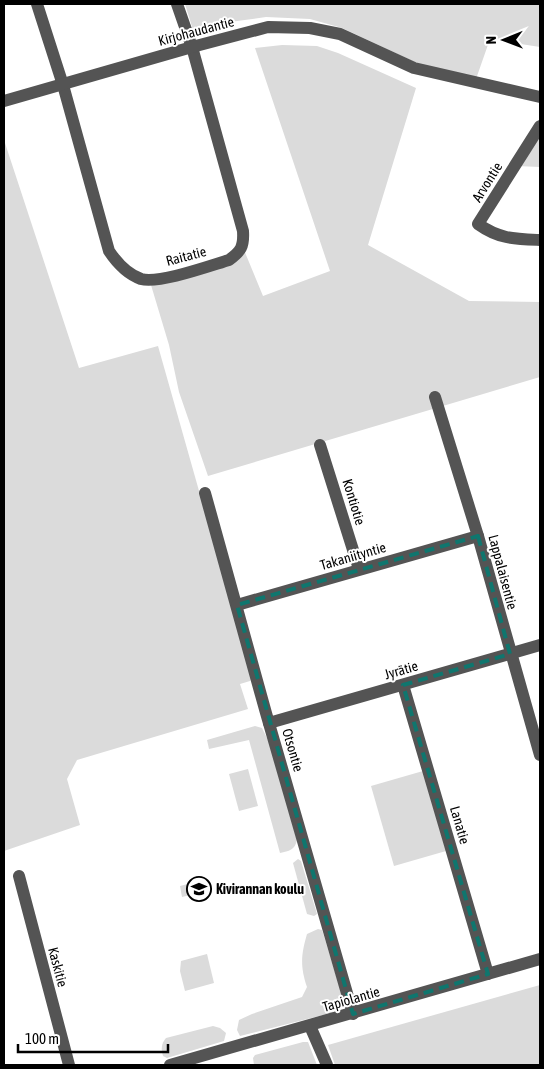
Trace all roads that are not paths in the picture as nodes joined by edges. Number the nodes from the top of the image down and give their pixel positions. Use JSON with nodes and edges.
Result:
{"nodes":[{"id":1,"x":38,"y":4,"type":"edge"},
{"id":2,"x":178,"y":4,"type":"edge"},
{"id":3,"x":192,"y":47,"type":"junction"},
{"id":4,"x":63,"y":85,"type":"junction"},
{"id":5,"x":540,"y":97,"type":"edge"},
{"id":6,"x":4,"y":101,"type":"edge"},
{"id":7,"x":540,"y":126,"type":"edge"},
{"id":8,"x":540,"y":240,"type":"edge"},
{"id":9,"x":435,"y":397,"type":"dead end"},
{"id":10,"x":320,"y":445,"type":"dead end"},
{"id":11,"x":205,"y":493,"type":"dead end"},
{"id":12,"x":478,"y":536,"type":"junction"},
{"id":13,"x":359,"y":569,"type":"junction"},
{"id":14,"x":237,"y":606,"type":"junction"},
{"id":15,"x":540,"y":645,"type":"edge"},
{"id":16,"x":510,"y":654,"type":"junction"},
{"id":17,"x":403,"y":685,"type":"junction"},
{"id":18,"x":269,"y":723,"type":"junction"},
{"id":19,"x":540,"y":755,"type":"edge"},
{"id":20,"x":19,"y":876,"type":"dead end"},
{"id":21,"x":540,"y":959,"type":"edge"},
{"id":22,"x":488,"y":974,"type":"junction"},
{"id":23,"x":353,"y":1014,"type":"junction"},
{"id":24,"x":310,"y":1026,"type":"junction"},
{"id":25,"x":69,"y":1065,"type":"edge"},
{"id":26,"x":170,"y":1065,"type":"edge"},
{"id":27,"x":327,"y":1065,"type":"edge"}],
"edges":[{"from":1,"to":4,"type":"street","name":"Raitatie"},
{"from":2,"to":3,"type":"street","name":"Raitatie"},
{"from":3,"to":4,"type":"street","name":"Kirjohaudantie"},
{"from":3,"to":4,"type":"street","name":"Raitatie"},
{"from":3,"to":5,"type":"street","name":"Kirjohaudantie"},
{"from":4,"to":6,"type":"street","name":"Kirjohaudantie"},
{"from":7,"to":8,"type":"street","name":"Arvontie"},
{"from":9,"to":12,"type":"street","name":"Lappalaisentie"},
{"from":10,"to":13,"type":"street","name":"Kontiotie"},
{"from":11,"to":14,"type":"street","name":"Otsontie"},
{"from":12,"to":13,"type":"street","name":"Takaniityntie"},
{"from":12,"to":16,"type":"street","name":"Lappalaisentie"},
{"from":13,"to":14,"type":"street","name":"Takaniityntie"},
{"from":14,"to":18,"type":"street","name":"Otsontie"},
{"from":15,"to":16,"type":"street","name":"Jyrätie"},
{"from":16,"to":17,"type":"street","name":"Jyrätie"},
{"from":16,"to":19,"type":"street","name":"Lappalaisentie"},
{"from":17,"to":18,"type":"street","name":"Jyrätie"},
{"from":17,"to":22,"type":"street","name":"Lanatie"},
{"from":18,"to":23,"type":"street","name":"Otsontie"},
{"from":20,"to":25,"type":"street","name":"Kaskitie"},
{"from":21,"to":22,"type":"street","name":"Tapiolantie"},
{"from":22,"to":23,"type":"street","name":"Tapiolantie"},
{"from":23,"to":24,"type":"street","name":"Tapiolantie"},
{"from":24,"to":26,"type":"street","name":"Tapiolantie"},
{"from":24,"to":27,"type":"street"}]}
